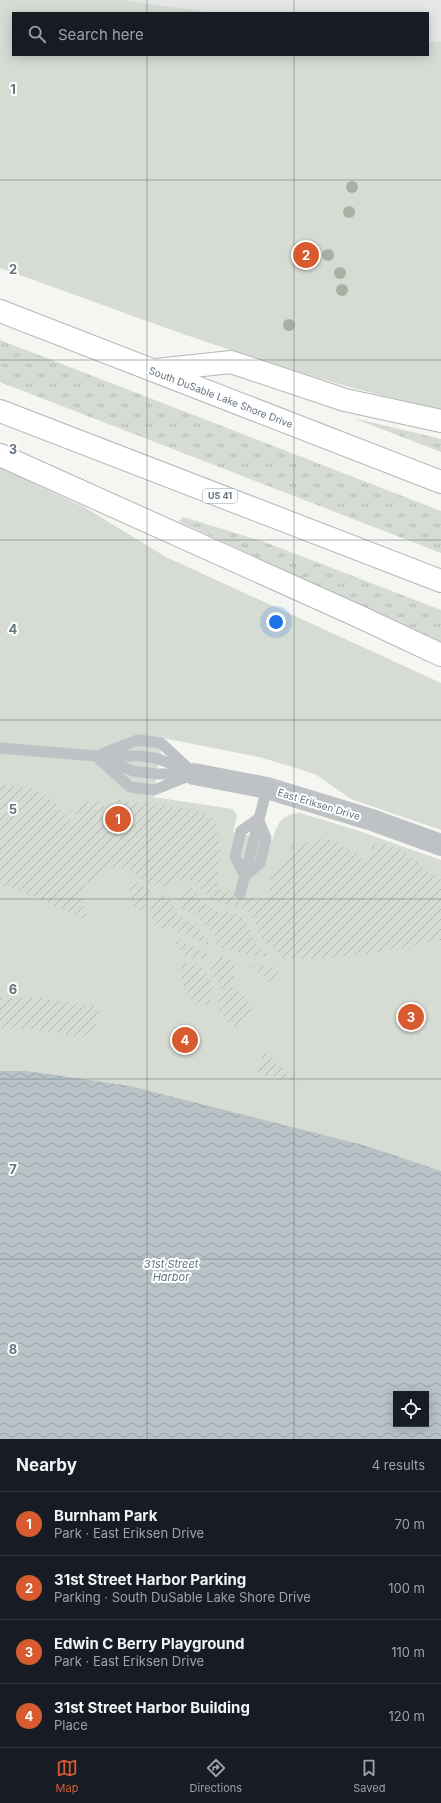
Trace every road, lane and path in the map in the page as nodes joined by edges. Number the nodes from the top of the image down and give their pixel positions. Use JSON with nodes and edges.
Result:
{"nodes":[{"id":1,"x":0,"y":311,"type":"edge"},
{"id":2,"x":153,"y":371,"type":"junction"},
{"id":3,"x":0,"y":411,"type":"edge"},
{"id":4,"x":441,"y":421,"type":"edge"},
{"id":5,"x":0,"y":455,"type":"edge"},
{"id":6,"x":441,"y":482,"type":"edge"},
{"id":7,"x":441,"y":581,"type":"edge"},
{"id":8,"x":441,"y":655,"type":"edge"},
{"id":9,"x":0,"y":748,"type":"edge"},
{"id":10,"x":96,"y":756,"type":"junction"},
{"id":11,"x":194,"y":774,"type":"junction"},
{"id":12,"x":266,"y":788,"type":"junction"},
{"id":13,"x":441,"y":845,"type":"edge"},
{"id":14,"x":240,"y":894,"type":"dead end"}],
"edges":[{"from":1,"to":2,"type":"highway","name":"South DuSable Lake Shore Drive"},
{"from":2,"to":4,"type":"highway"},
{"from":2,"to":6,"type":"highway","name":"South DuSable Lake Shore Drive"},
{"from":3,"to":7,"type":"highway","number":"US 41"},
{"from":5,"to":8,"type":"highway"},
{"from":9,"to":10,"type":"lane"},
{"from":10,"to":11,"type":"lane"},
{"from":10,"to":11,"type":"lane"},
{"from":10,"to":11,"type":"lane"},
{"from":10,"to":11,"type":"lane"},
{"from":11,"to":12,"type":"street","name":"East Eriksen Drive"},
{"from":12,"to":13,"type":"street","name":"East Eriksen Drive"},
{"from":12,"to":14,"type":"lane"}]}
